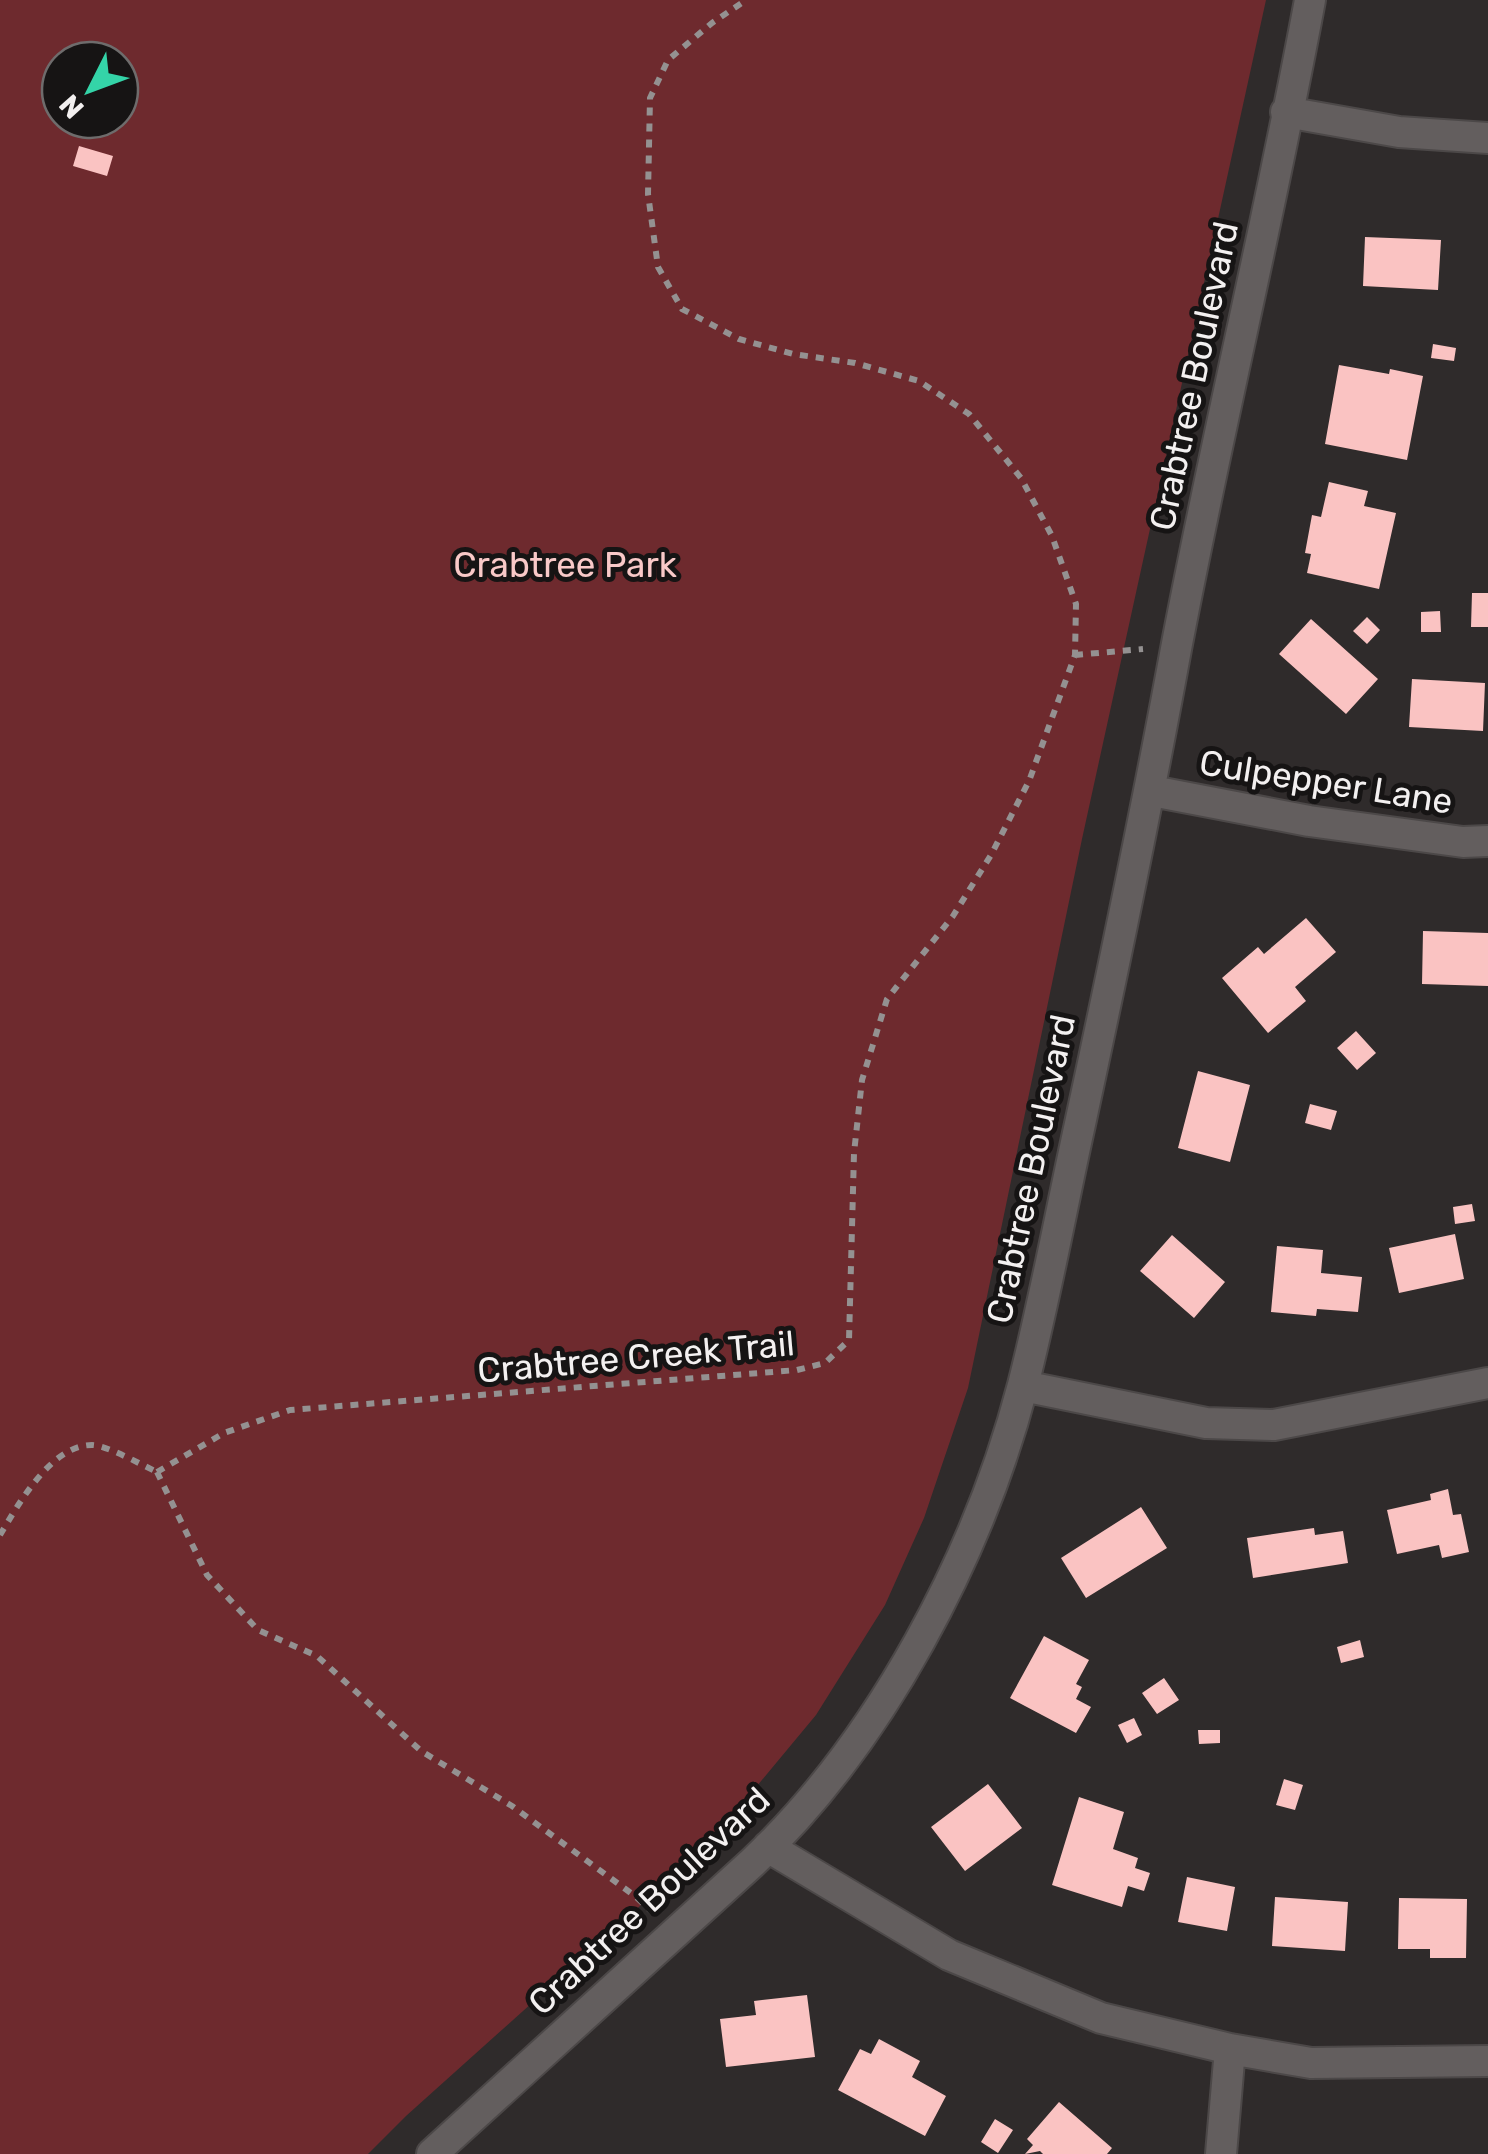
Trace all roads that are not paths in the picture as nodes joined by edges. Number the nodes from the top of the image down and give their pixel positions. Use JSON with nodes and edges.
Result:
{"nodes":[{"id":1,"x":1310,"y":0,"type":"edge"},
{"id":2,"x":1286,"y":112,"type":"junction"},
{"id":3,"x":1488,"y":138,"type":"edge"},
{"id":4,"x":1152,"y":792,"type":"junction"},
{"id":5,"x":1488,"y":841,"type":"edge"},
{"id":6,"x":1488,"y":1383,"type":"edge"},
{"id":7,"x":1023,"y":1386,"type":"junction"},
{"id":8,"x":768,"y":1847,"type":"junction"},
{"id":9,"x":1230,"y":2050,"type":"junction"},
{"id":10,"x":1488,"y":2061,"type":"edge"},
{"id":11,"x":432,"y":2154,"type":"edge"},
{"id":12,"x":1220,"y":2154,"type":"edge"}],
"edges":[{"from":1,"to":2,"type":"street","name":"Crabtree Boulevard"},
{"from":2,"to":3,"type":"street"},
{"from":2,"to":4,"type":"street","name":"Crabtree Boulevard"},
{"from":4,"to":5,"type":"street","name":"Culpepper Lane"},
{"from":4,"to":7,"type":"street","name":"Crabtree Boulevard"},
{"from":6,"to":7,"type":"street"},
{"from":7,"to":8,"type":"street","name":"Crabtree Boulevard"},
{"from":8,"to":9,"type":"street"},
{"from":8,"to":11,"type":"street","name":"Crabtree Boulevard"},
{"from":9,"to":10,"type":"street"},
{"from":9,"to":12,"type":"street"}]}
